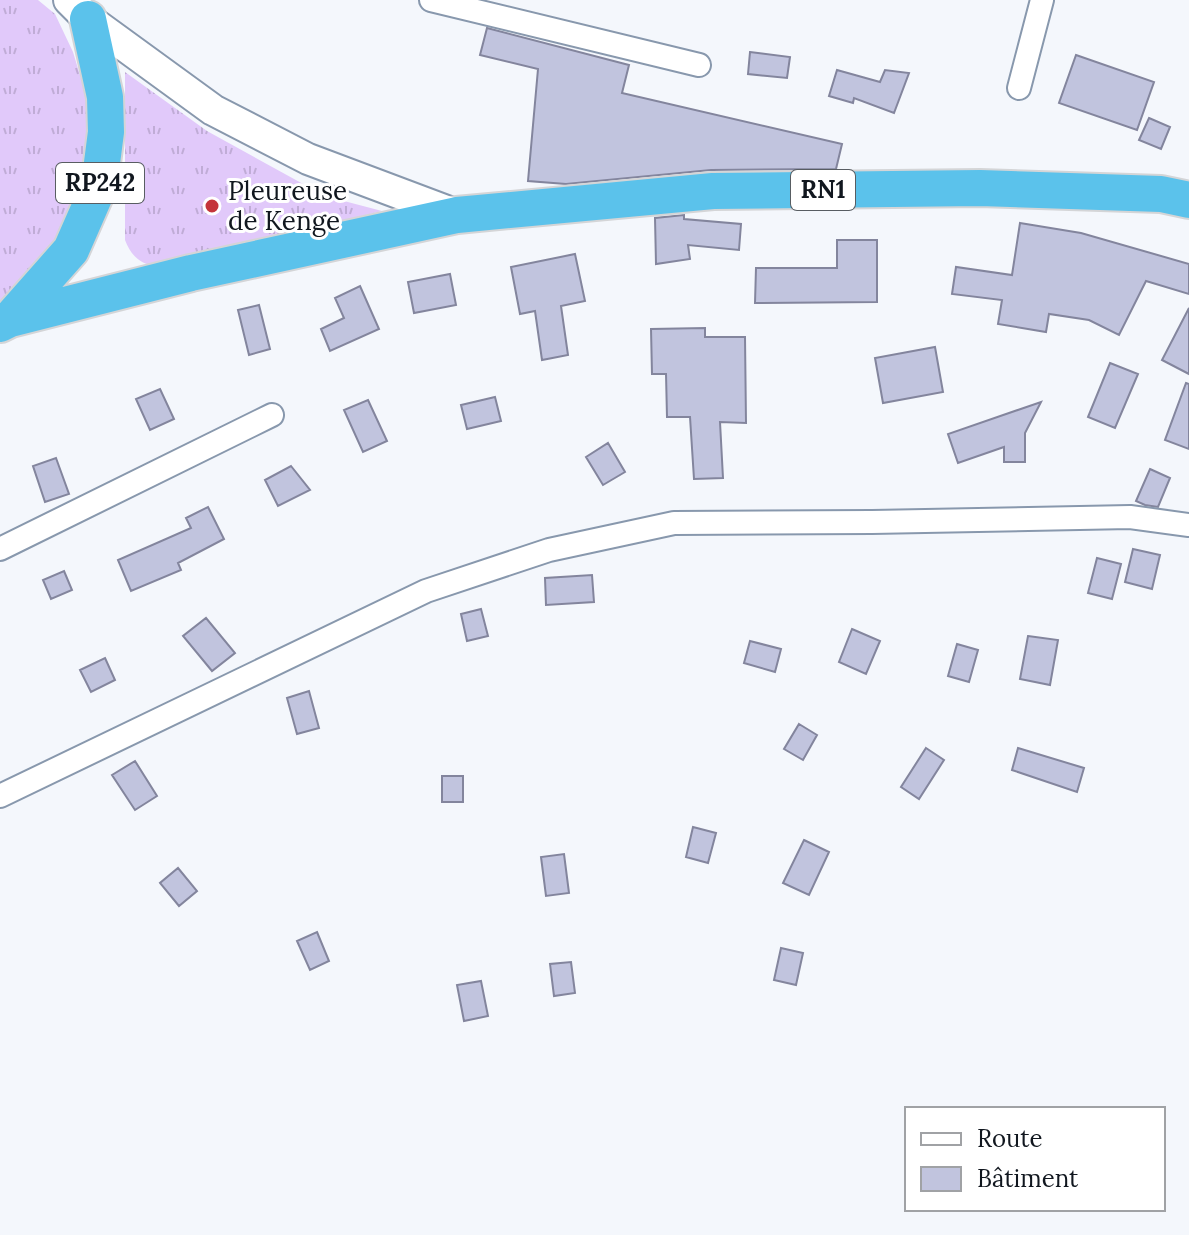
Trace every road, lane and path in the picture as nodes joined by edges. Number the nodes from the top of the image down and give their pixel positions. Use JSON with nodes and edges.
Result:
{"nodes":[{"id":1,"x":431,"y":0,"type":"edge"},
{"id":2,"x":1039,"y":1,"type":"edge"},
{"id":3,"x":479,"y":6,"type":"edge"},
{"id":4,"x":79,"y":10,"type":"edge"},
{"id":5,"x":699,"y":65,"type":"dead end"},
{"id":6,"x":1019,"y":88,"type":"dead end"},
{"id":7,"x":1189,"y":200,"type":"edge"},
{"id":8,"x":457,"y":215,"type":"junction"},
{"id":9,"x":5,"y":322,"type":"edge"},
{"id":10,"x":272,"y":415,"type":"dead end"},
{"id":11,"x":1189,"y":525,"type":"edge"},
{"id":12,"x":0,"y":549,"type":"edge"},
{"id":13,"x":0,"y":796,"type":"edge"}],
"edges":[{"from":1,"to":3,"type":"street"},
{"from":2,"to":6,"type":"street"},
{"from":3,"to":5,"type":"street"},
{"from":4,"to":8,"type":"main road","number":"RP242"},
{"from":4,"to":9,"type":"highway","number":"RP242"},
{"from":7,"to":8,"type":"highway","number":"RN1"},
{"from":8,"to":9,"type":"highway","number":"RN1"},
{"from":10,"to":12,"type":"street"},
{"from":11,"to":13,"type":"street"}]}
